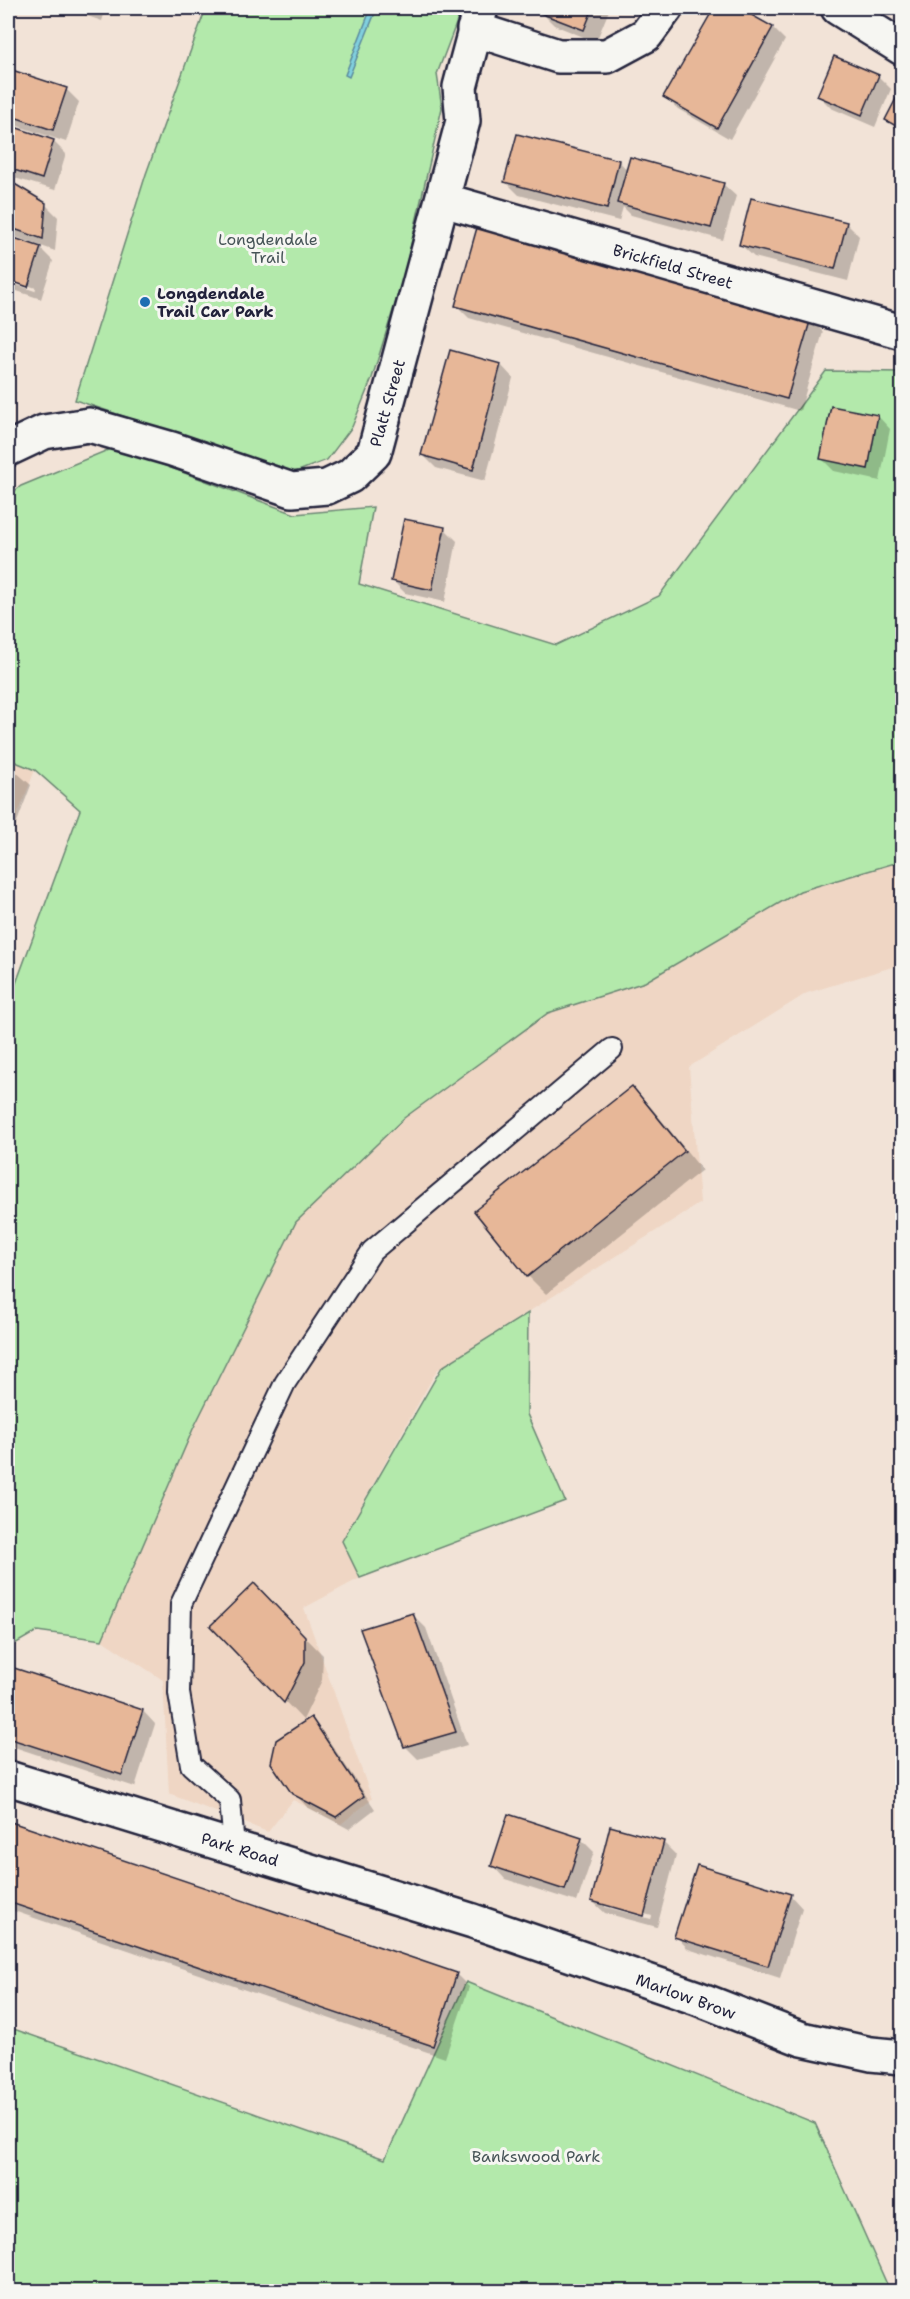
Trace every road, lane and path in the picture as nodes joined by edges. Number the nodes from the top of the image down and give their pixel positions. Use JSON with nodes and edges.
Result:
{"nodes":[{"id":1,"x":666,"y":8,"type":"edge"},
{"id":2,"x":838,"y":8,"type":"edge"},
{"id":3,"x":478,"y":18,"type":"edge"},
{"id":4,"x":903,"y":48,"type":"edge"},
{"id":5,"x":443,"y":200,"type":"junction"},
{"id":6,"x":903,"y":332,"type":"edge"},
{"id":7,"x":8,"y":449,"type":"edge"},
{"id":8,"x":612,"y":1049,"type":"dead end"},
{"id":9,"x":8,"y":1778,"type":"edge"},
{"id":10,"x":234,"y":1847,"type":"junction"},
{"id":11,"x":472,"y":1922,"type":"joint"},
{"id":12,"x":903,"y":2057,"type":"edge"}],
"edges":[{"from":1,"to":3,"type":"street"},
{"from":2,"to":4,"type":"street"},
{"from":3,"to":5,"type":"street","name":"Platt Street"},
{"from":5,"to":6,"type":"street","name":"Brickfield Street"},
{"from":5,"to":7,"type":"street","name":"Platt Street"},
{"from":8,"to":10,"type":"lane"},
{"from":9,"to":10,"type":"street","name":"Park Road"},
{"from":10,"to":11,"type":"street","name":"Park Road"},
{"from":11,"to":12,"type":"street","name":"Marlow Brow"}]}
